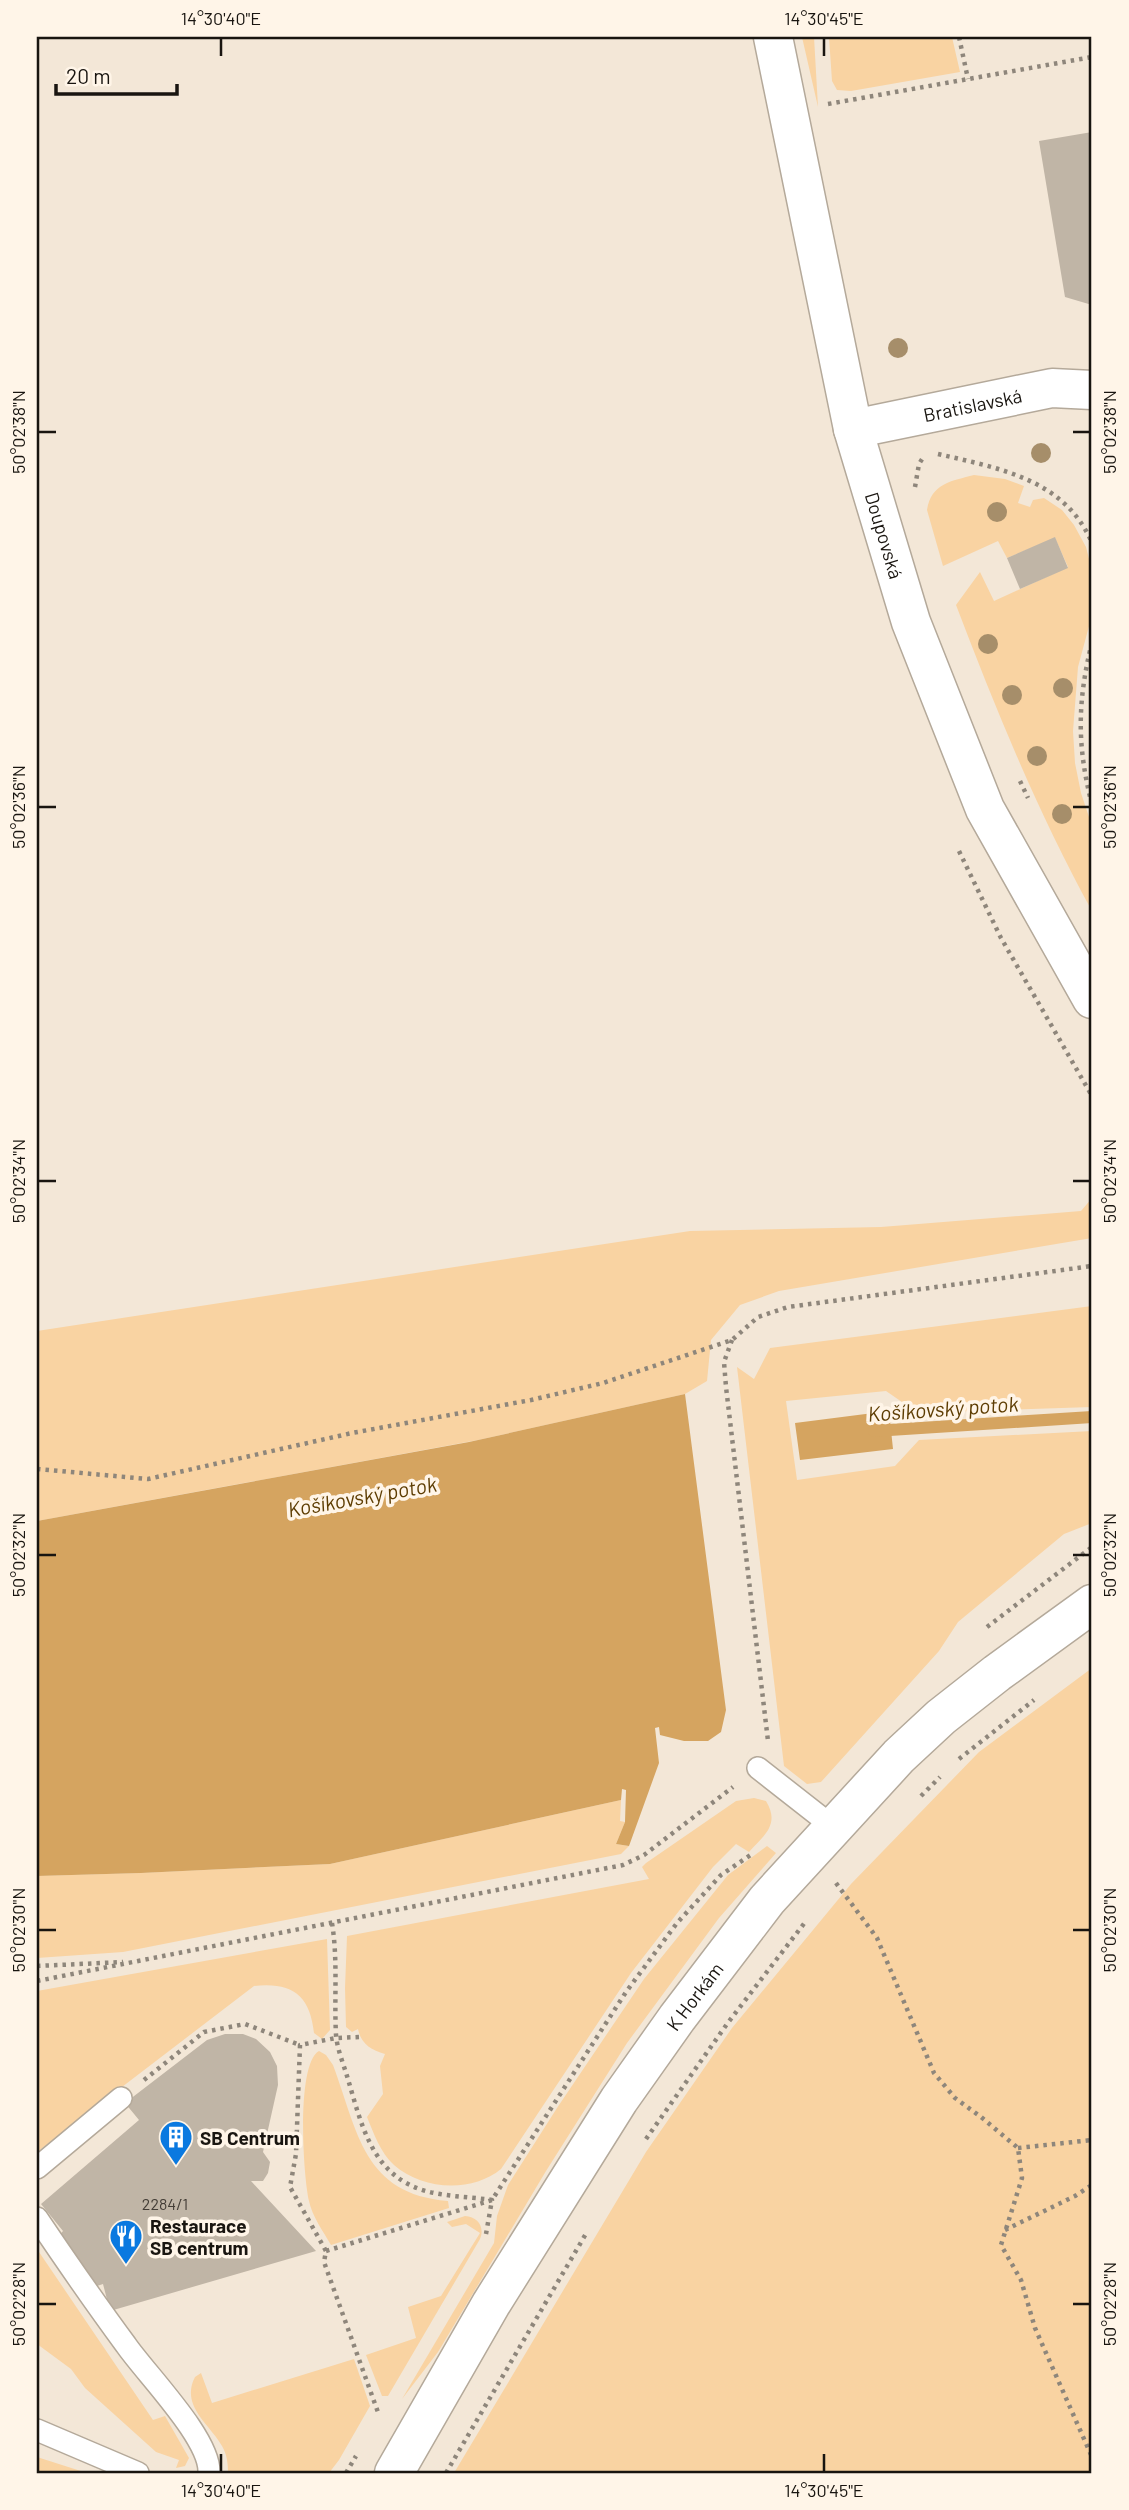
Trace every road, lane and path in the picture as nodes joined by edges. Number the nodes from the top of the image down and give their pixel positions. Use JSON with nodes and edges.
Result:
{"nodes":[{"id":1,"x":773,"y":37,"type":"edge"},
{"id":2,"x":960,"y":37,"type":"edge"},
{"id":3,"x":1092,"y":57,"type":"edge"},
{"id":4,"x":968,"y":79,"type":"junction"},
{"id":5,"x":828,"y":104,"type":"dead end"},
{"id":6,"x":1092,"y":390,"type":"edge"},
{"id":7,"x":853,"y":429,"type":"junction"},
{"id":8,"x":915,"y":491,"type":"dead end"},
{"id":9,"x":1092,"y":543,"type":"edge"},
{"id":10,"x":1092,"y":642,"type":"edge"},
{"id":11,"x":1017,"y":774,"type":"dead end"},
{"id":12,"x":1092,"y":806,"type":"edge"},
{"id":13,"x":1034,"y":809,"type":"dead end"},
{"id":14,"x":1092,"y":999,"type":"edge"},
{"id":15,"x":1092,"y":1266,"type":"edge"},
{"id":16,"x":732,"y":1340,"type":"junction"},
{"id":17,"x":37,"y":1469,"type":"edge"},
{"id":18,"x":1092,"y":1604,"type":"edge"},
{"id":19,"x":1038,"y":1696,"type":"dead end"},
{"id":20,"x":953,"y":1764,"type":"dead end"},
{"id":21,"x":758,"y":1768,"type":"junction"},
{"id":22,"x":943,"y":1774,"type":"dead end"},
{"id":23,"x":914,"y":1804,"type":"dead end"},
{"id":24,"x":832,"y":1826,"type":"junction"},
{"id":25,"x":761,"y":1848,"type":"dead end"},
{"id":26,"x":827,"y":1893,"type":"dead end"},
{"id":27,"x":811,"y":1915,"type":"dead end"},
{"id":28,"x":332,"y":1923,"type":"junction"},
{"id":29,"x":141,"y":1961,"type":"junction"},
{"id":30,"x":37,"y":1966,"type":"edge"},
{"id":31,"x":37,"y":1981,"type":"edge"},
{"id":32,"x":359,"y":2037,"type":"dead end"},
{"id":33,"x":336,"y":2038,"type":"junction"},
{"id":34,"x":300,"y":2045,"type":"junction"},
{"id":35,"x":121,"y":2098,"type":"joint"},
{"id":36,"x":1092,"y":2140,"type":"edge"},
{"id":37,"x":639,"y":2147,"type":"dead end"},
{"id":38,"x":1018,"y":2148,"type":"junction"},
{"id":39,"x":37,"y":2168,"type":"edge"},
{"id":40,"x":1092,"y":2185,"type":"edge"},
{"id":41,"x":492,"y":2200,"type":"junction"},
{"id":42,"x":37,"y":2218,"type":"edge"},
{"id":43,"x":588,"y":2230,"type":"dead end"},
{"id":44,"x":1004,"y":2231,"type":"junction"},
{"id":45,"x":485,"y":2238,"type":"dead end"},
{"id":46,"x":326,"y":2251,"type":"junction"},
{"id":47,"x":386,"y":2407,"type":"dead end"},
{"id":48,"x":379,"y":2415,"type":"junction"},
{"id":49,"x":373,"y":2427,"type":"dead end"},
{"id":50,"x":37,"y":2430,"type":"edge"},
{"id":51,"x":359,"y":2450,"type":"dead end"},
{"id":52,"x":1092,"y":2457,"type":"edge"},
{"id":53,"x":138,"y":2473,"type":"edge"},
{"id":54,"x":209,"y":2473,"type":"edge"},
{"id":55,"x":346,"y":2473,"type":"edge"},
{"id":56,"x":394,"y":2473,"type":"edge"},
{"id":57,"x":446,"y":2473,"type":"edge"}],
"edges":[{"from":1,"to":7,"type":"street","name":"Doupovská"},
{"from":2,"to":4,"type":"path"},
{"from":3,"to":4,"type":"path"},
{"from":4,"to":5,"type":"path"},
{"from":6,"to":7,"type":"street","name":"Bratislavská"},
{"from":7,"to":14,"type":"street","name":"Doupovská"},
{"from":8,"to":9,"type":"path"},
{"from":10,"to":12,"type":"path"},
{"from":11,"to":13,"type":"path"},
{"from":15,"to":16,"type":"path"},
{"from":16,"to":17,"type":"path"},
{"from":16,"to":21,"type":"path"},
{"from":18,"to":24,"type":"street","name":"K Horkám"},
{"from":19,"to":20,"type":"path"},
{"from":21,"to":24,"type":"lane"},
{"from":21,"to":28,"type":"path"},
{"from":22,"to":23,"type":"path"},
{"from":24,"to":56,"type":"street","name":"K Horkám"},
{"from":25,"to":41,"type":"path"},
{"from":26,"to":38,"type":"path"},
{"from":27,"to":37,"type":"path"},
{"from":28,"to":29,"type":"path"},
{"from":28,"to":33,"type":"path"},
{"from":29,"to":30,"type":"path"},
{"from":29,"to":31,"type":"path"},
{"from":32,"to":33,"type":"path"},
{"from":33,"to":34,"type":"path"},
{"from":33,"to":41,"type":"path"},
{"from":34,"to":35,"type":"path"},
{"from":34,"to":46,"type":"path"},
{"from":35,"to":39,"type":"lane"},
{"from":36,"to":38,"type":"path"},
{"from":38,"to":44,"type":"path"},
{"from":40,"to":44,"type":"path"},
{"from":41,"to":45,"type":"path"},
{"from":41,"to":46,"type":"path"},
{"from":42,"to":54,"type":"lane"},
{"from":43,"to":57,"type":"path"},
{"from":44,"to":52,"type":"path"},
{"from":46,"to":48,"type":"path"},
{"from":47,"to":48,"type":"path"},
{"from":48,"to":49,"type":"path"},
{"from":50,"to":53,"type":"lane"},
{"from":51,"to":55,"type":"path"}]}
